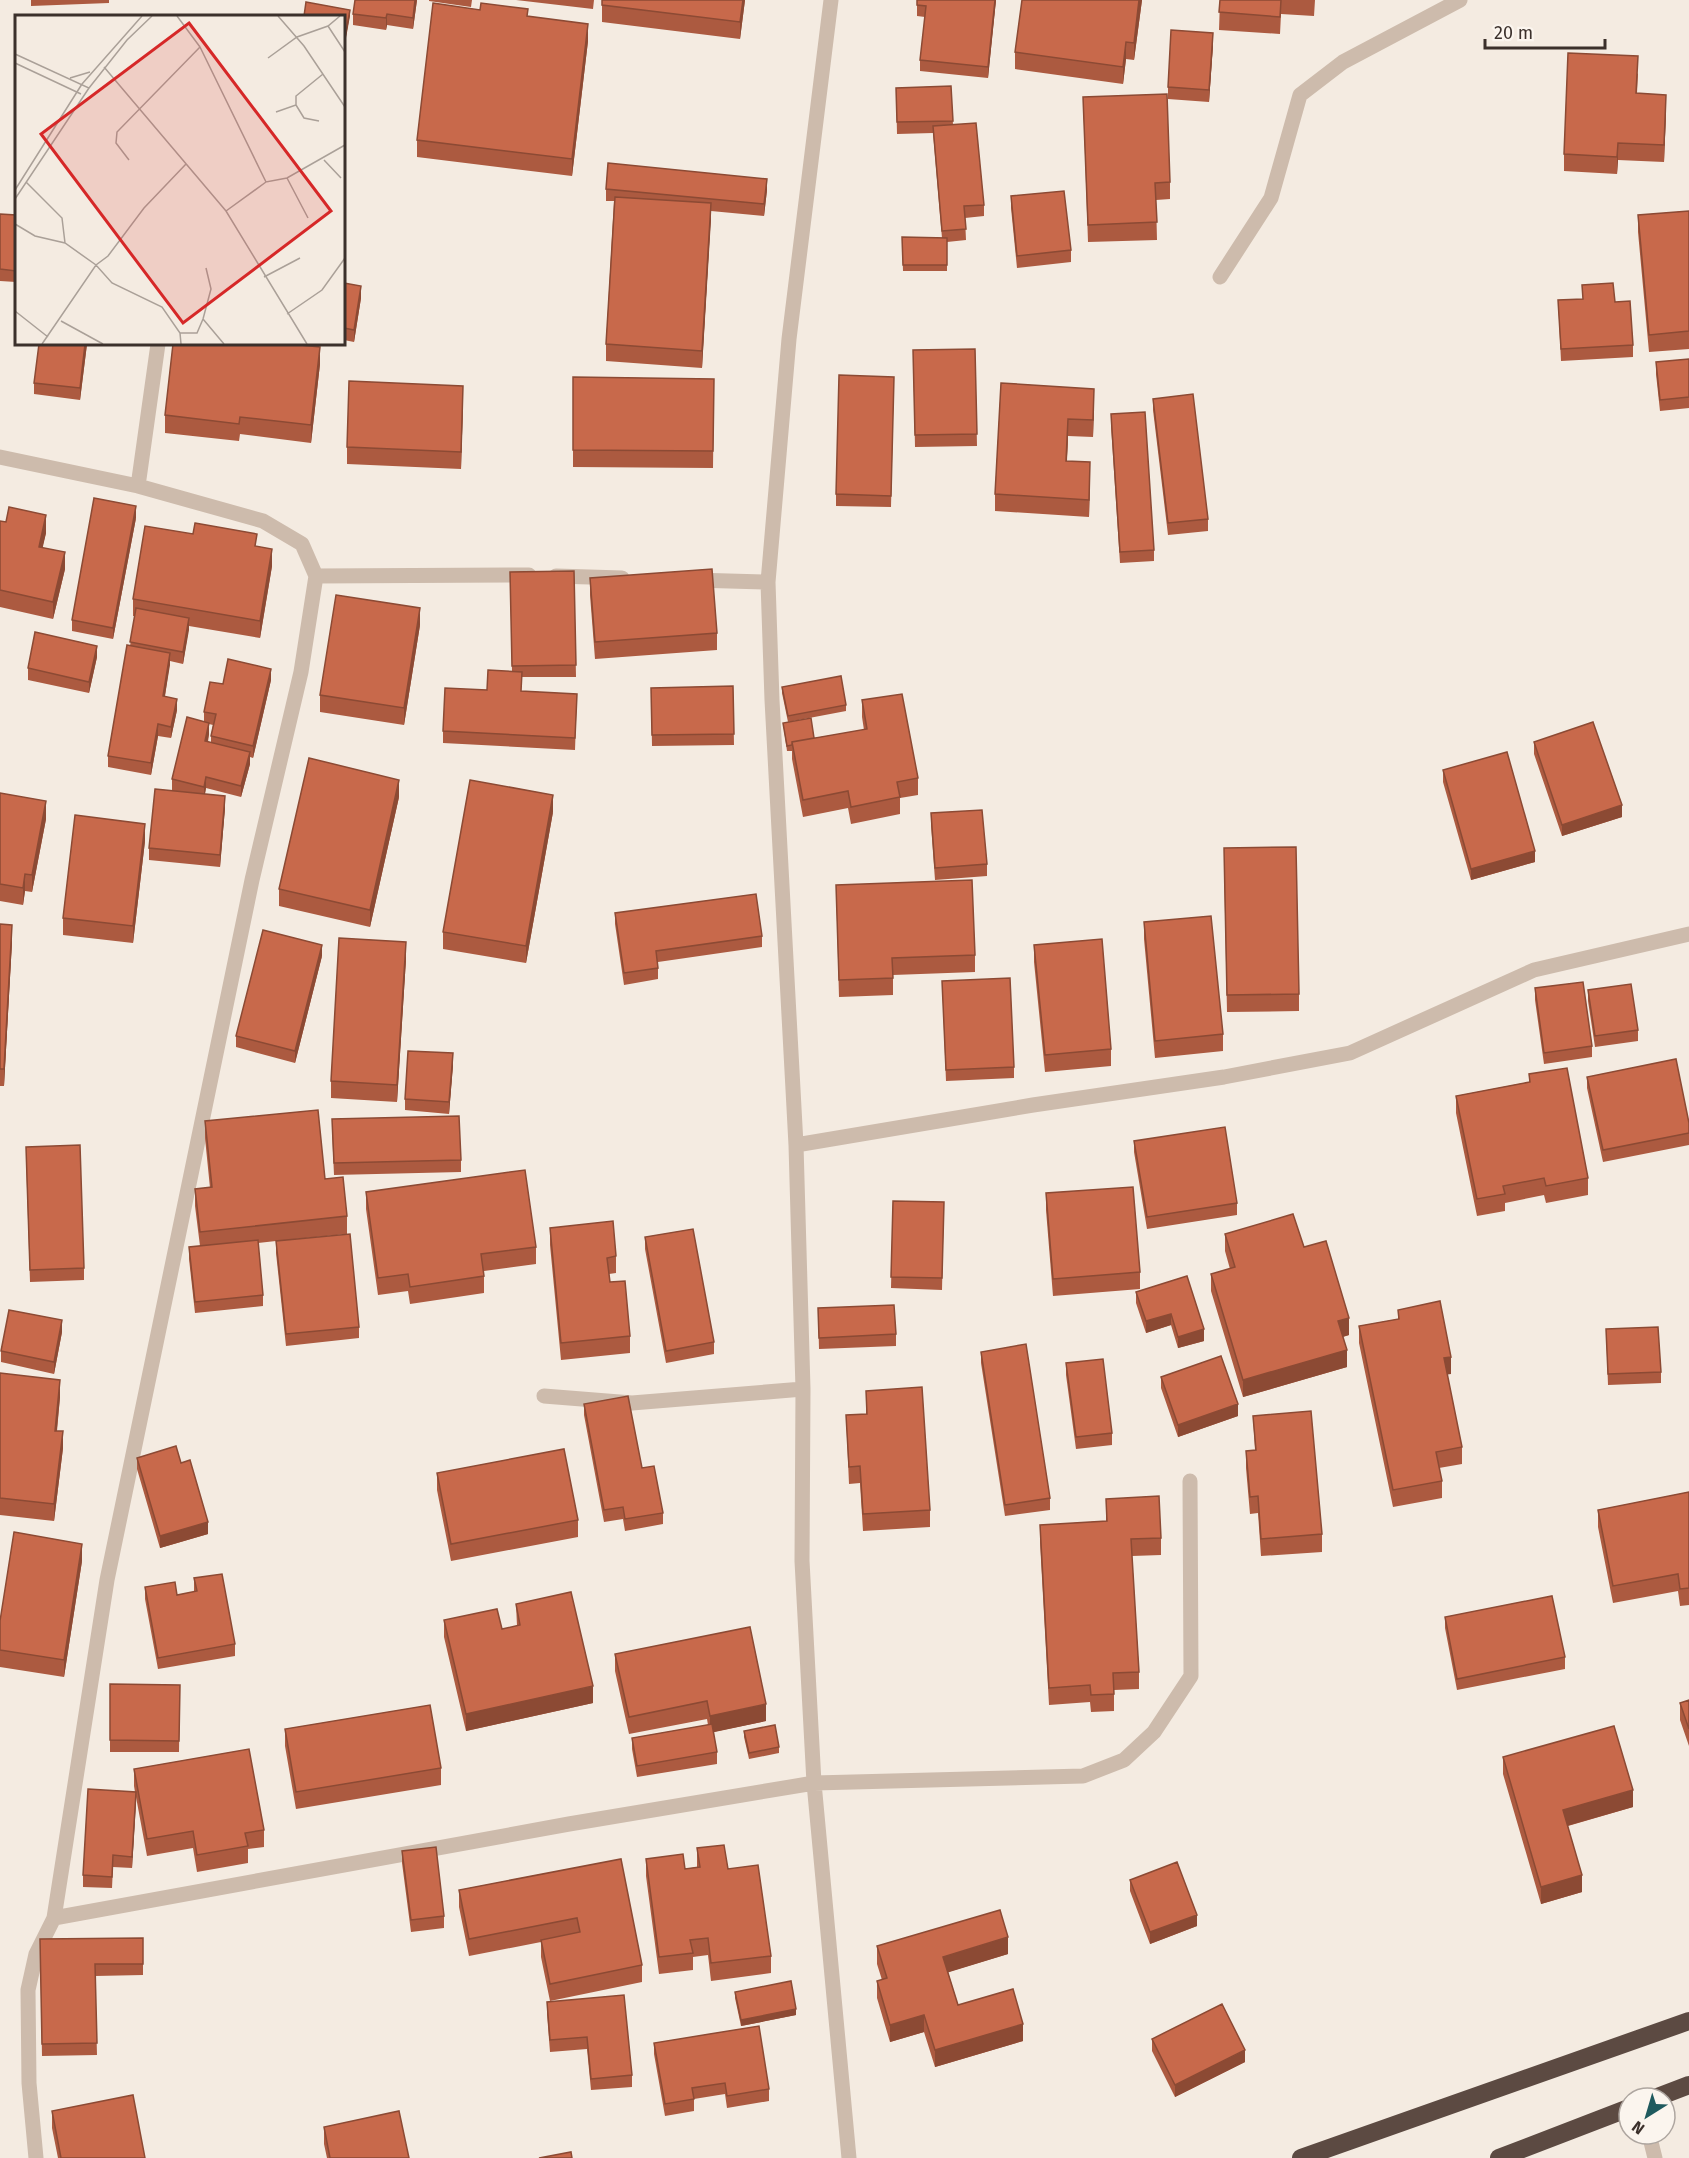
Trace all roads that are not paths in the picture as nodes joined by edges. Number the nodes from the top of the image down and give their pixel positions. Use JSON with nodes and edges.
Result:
{"nodes":[{"id":1,"x":831,"y":0,"type":"edge"},
{"id":2,"x":1460,"y":0,"type":"edge"},
{"id":3,"x":1220,"y":277,"type":"dead end"},
{"id":4,"x":158,"y":345,"type":"edge"},
{"id":5,"x":0,"y":457,"type":"edge"},
{"id":6,"x":138,"y":486,"type":"junction"},
{"id":7,"x":316,"y":576,"type":"junction"},
{"id":8,"x":638,"y":578,"type":"edge"},
{"id":9,"x":674,"y":579,"type":"edge"},
{"id":10,"x":768,"y":582,"type":"junction"},
{"id":11,"x":1689,"y":934,"type":"edge"},
{"id":12,"x":796,"y":1145,"type":"junction"},
{"id":13,"x":803,"y":1389,"type":"junction"},
{"id":14,"x":544,"y":1396,"type":"dead end"},
{"id":15,"x":1190,"y":1481,"type":"dead end"},
{"id":16,"x":814,"y":1782,"type":"junction"},
{"id":17,"x":54,"y":1918,"type":"junction"},
{"id":18,"x":1689,"y":2021,"type":"edge"},
{"id":19,"x":1617,"y":2113,"type":"edge"},
{"id":20,"x":36,"y":2158,"type":"edge"},
{"id":21,"x":849,"y":2158,"type":"edge"},
{"id":22,"x":1301,"y":2158,"type":"edge"},
{"id":23,"x":1499,"y":2158,"type":"edge"}],
"edges":[{"from":1,"to":10,"type":"street"},
{"from":2,"to":3,"type":"street"},
{"from":4,"to":6,"type":"street"},
{"from":5,"to":6,"type":"street"},
{"from":6,"to":7,"type":"street"},
{"from":7,"to":8,"type":"street"},
{"from":7,"to":17,"type":"street"},
{"from":9,"to":10,"type":"street"},
{"from":10,"to":12,"type":"street"},
{"from":11,"to":12,"type":"street"},
{"from":12,"to":13,"type":"street"},
{"from":13,"to":14,"type":"street"},
{"from":13,"to":16,"type":"street"},
{"from":15,"to":16,"type":"street"},
{"from":16,"to":17,"type":"street"},
{"from":16,"to":21,"type":"street"},
{"from":17,"to":20,"type":"street"},
{"from":18,"to":22,"type":"highway"},
{"from":19,"to":23,"type":"highway"}]}
